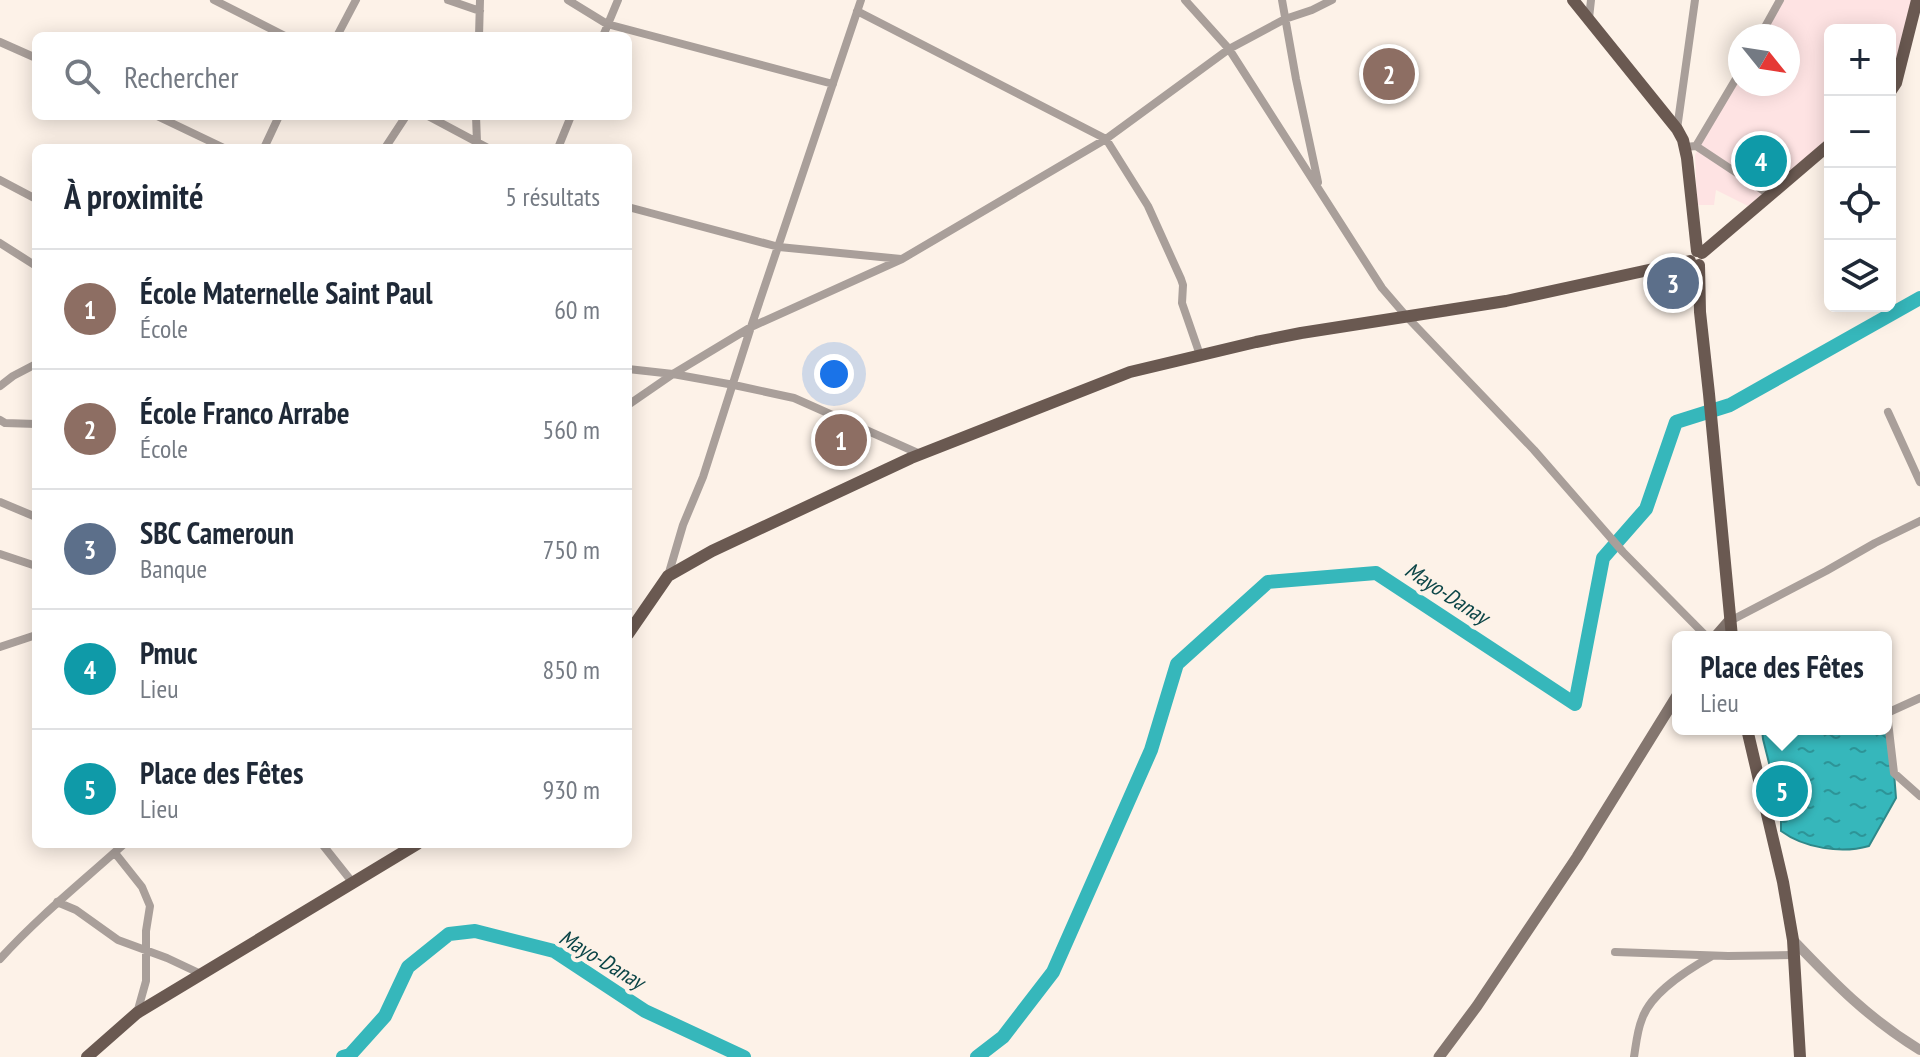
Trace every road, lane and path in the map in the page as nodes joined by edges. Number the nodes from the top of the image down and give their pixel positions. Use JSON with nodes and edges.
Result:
{"nodes":[{"id":1,"x":214,"y":0,"type":"edge"},
{"id":2,"x":356,"y":0,"type":"edge"},
{"id":3,"x":448,"y":0,"type":"edge"},
{"id":4,"x":480,"y":0,"type":"edge"},
{"id":5,"x":568,"y":0,"type":"edge"},
{"id":6,"x":618,"y":0,"type":"edge"},
{"id":7,"x":861,"y":0,"type":"edge"},
{"id":8,"x":1185,"y":0,"type":"edge"},
{"id":9,"x":1282,"y":0,"type":"edge"},
{"id":10,"x":1332,"y":0,"type":"edge"},
{"id":11,"x":1573,"y":0,"type":"edge"},
{"id":12,"x":1591,"y":0,"type":"edge"},
{"id":13,"x":1695,"y":0,"type":"edge"},
{"id":14,"x":1917,"y":0,"type":"edge"},
{"id":15,"x":1778,"y":1,"type":"edge"},
{"id":16,"x":480,"y":11,"type":"junction"},
{"id":17,"x":857,"y":11,"type":"junction"},
{"id":18,"x":1589,"y":18,"type":"junction"},
{"id":19,"x":1285,"y":19,"type":"junction"},
{"id":20,"x":607,"y":24,"type":"junction"},
{"id":21,"x":1766,"y":24,"type":"edge"},
{"id":22,"x":277,"y":32,"type":"edge"},
{"id":23,"x":339,"y":32,"type":"edge"},
{"id":24,"x":479,"y":32,"type":"edge"},
{"id":25,"x":604,"y":32,"type":"edge"},
{"id":26,"x":0,"y":42,"type":"edge"},
{"id":27,"x":1229,"y":49,"type":"junction"},
{"id":28,"x":32,"y":56,"type":"edge"},
{"id":29,"x":1896,"y":83,"type":"edge"},
{"id":30,"x":833,"y":84,"type":"junction"},
{"id":31,"x":1728,"y":90,"type":"edge"},
{"id":32,"x":165,"y":120,"type":"edge"},
{"id":33,"x":277,"y":120,"type":"edge"},
{"id":34,"x":403,"y":120,"type":"edge"},
{"id":35,"x":436,"y":120,"type":"edge"},
{"id":36,"x":476,"y":120,"type":"edge"},
{"id":37,"x":569,"y":120,"type":"edge"},
{"id":38,"x":1677,"y":129,"type":"junction"},
{"id":39,"x":1106,"y":139,"type":"junction"},
{"id":40,"x":477,"y":142,"type":"junction"},
{"id":41,"x":216,"y":144,"type":"edge"},
{"id":42,"x":266,"y":144,"type":"edge"},
{"id":43,"x":388,"y":144,"type":"edge"},
{"id":44,"x":481,"y":144,"type":"edge"},
{"id":45,"x":560,"y":144,"type":"edge"},
{"id":46,"x":1690,"y":146,"type":"junction"},
{"id":47,"x":1824,"y":149,"type":"edge"},
{"id":48,"x":0,"y":180,"type":"edge"},
{"id":49,"x":1319,"y":191,"type":"junction"},
{"id":50,"x":1770,"y":195,"type":"junction"},
{"id":51,"x":32,"y":197,"type":"edge"},
{"id":52,"x":632,"y":208,"type":"edge"},
{"id":53,"x":0,"y":243,"type":"edge"},
{"id":54,"x":779,"y":247,"type":"junction"},
{"id":55,"x":1697,"y":257,"type":"junction"},
{"id":56,"x":902,"y":259,"type":"junction"},
{"id":57,"x":32,"y":263,"type":"edge"},
{"id":58,"x":1407,"y":317,"type":"junction"},
{"id":59,"x":751,"y":327,"type":"junction"},
{"id":60,"x":1200,"y":355,"type":"junction"},
{"id":61,"x":32,"y":366,"type":"edge"},
{"id":62,"x":632,"y":369,"type":"edge"},
{"id":63,"x":673,"y":374,"type":"junction"},
{"id":64,"x":734,"y":385,"type":"junction"},
{"id":65,"x":0,"y":386,"type":"edge"},
{"id":66,"x":632,"y":402,"type":"edge"},
{"id":67,"x":1888,"y":412,"type":"dead end"},
{"id":68,"x":2,"y":424,"type":"edge"},
{"id":69,"x":32,"y":424,"type":"edge"},
{"id":70,"x":921,"y":454,"type":"junction"},
{"id":71,"x":1920,"y":482,"type":"edge"},
{"id":72,"x":0,"y":502,"type":"edge"},
{"id":73,"x":32,"y":515,"type":"edge"},
{"id":74,"x":1920,"y":521,"type":"edge"},
{"id":75,"x":0,"y":554,"type":"edge"},
{"id":76,"x":32,"y":565,"type":"edge"},
{"id":77,"x":668,"y":576,"type":"junction"},
{"id":78,"x":1729,"y":621,"type":"junction"},
{"id":79,"x":632,"y":628,"type":"edge"},
{"id":80,"x":1701,"y":631,"type":"edge"},
{"id":81,"x":1720,"y":631,"type":"edge"},
{"id":82,"x":1731,"y":631,"type":"edge"},
{"id":83,"x":32,"y":636,"type":"edge"},
{"id":84,"x":0,"y":647,"type":"edge"},
{"id":85,"x":1920,"y":698,"type":"edge"},
{"id":86,"x":1672,"y":704,"type":"edge"},
{"id":87,"x":1892,"y":711,"type":"edge"},
{"id":88,"x":1748,"y":735,"type":"edge"},
{"id":89,"x":1890,"y":735,"type":"edge"},
{"id":90,"x":1920,"y":796,"type":"edge"},
{"id":91,"x":120,"y":848,"type":"edge"},
{"id":92,"x":325,"y":848,"type":"edge"},
{"id":93,"x":410,"y":848,"type":"edge"},
{"id":94,"x":115,"y":853,"type":"junction"},
{"id":95,"x":353,"y":883,"type":"junction"},
{"id":96,"x":57,"y":902,"type":"junction"},
{"id":97,"x":1793,"y":940,"type":"junction"},
{"id":98,"x":146,"y":952,"type":"junction"},
{"id":99,"x":1615,"y":952,"type":"dead end"},
{"id":100,"x":1713,"y":955,"type":"junction"},
{"id":101,"x":1794,"y":955,"type":"junction"},
{"id":102,"x":0,"y":959,"type":"edge"},
{"id":103,"x":201,"y":974,"type":"junction"},
{"id":104,"x":137,"y":1013,"type":"junction"},
{"id":105,"x":1920,"y":1050,"type":"edge"},
{"id":106,"x":87,"y":1057,"type":"edge"},
{"id":107,"x":1439,"y":1057,"type":"edge"},
{"id":108,"x":1634,"y":1057,"type":"edge"},
{"id":109,"x":1800,"y":1057,"type":"edge"}],
"edges":[{"from":1,"to":22,"type":"street"},
{"from":2,"to":23,"type":"street"},
{"from":3,"to":16,"type":"street"},
{"from":4,"to":16,"type":"street"},
{"from":5,"to":20,"type":"street"},
{"from":6,"to":20,"type":"street"},
{"from":7,"to":17,"type":"street"},
{"from":8,"to":27,"type":"street"},
{"from":9,"to":19,"type":"street"},
{"from":10,"to":19,"type":"street"},
{"from":11,"to":18,"type":"main road"},
{"from":12,"to":18,"type":"street"},
{"from":13,"to":38,"type":"street"},
{"from":14,"to":29,"type":"main road"},
{"from":15,"to":21,"type":"street"},
{"from":16,"to":24,"type":"street"},
{"from":17,"to":30,"type":"street"},
{"from":17,"to":39,"type":"street"},
{"from":18,"to":38,"type":"main road"},
{"from":19,"to":27,"type":"street"},
{"from":19,"to":49,"type":"street"},
{"from":20,"to":25,"type":"street"},
{"from":20,"to":30,"type":"street"},
{"from":26,"to":28,"type":"street"},
{"from":27,"to":39,"type":"street"},
{"from":27,"to":49,"type":"street"},
{"from":30,"to":54,"type":"street"},
{"from":31,"to":46,"type":"street"},
{"from":32,"to":41,"type":"street"},
{"from":33,"to":42,"type":"street"},
{"from":34,"to":43,"type":"street"},
{"from":35,"to":40,"type":"street"},
{"from":36,"to":40,"type":"street"},
{"from":37,"to":45,"type":"street"},
{"from":38,"to":46,"type":"main road"},
{"from":39,"to":56,"type":"street"},
{"from":39,"to":60,"type":"street"},
{"from":40,"to":44,"type":"street"},
{"from":46,"to":50,"type":"street"},
{"from":46,"to":55,"type":"main road"},
{"from":47,"to":50,"type":"main road"},
{"from":48,"to":51,"type":"street"},
{"from":49,"to":58,"type":"street"},
{"from":50,"to":55,"type":"main road"},
{"from":52,"to":54,"type":"street"},
{"from":53,"to":57,"type":"street"},
{"from":54,"to":56,"type":"street"},
{"from":54,"to":59,"type":"street"},
{"from":55,"to":58,"type":"main road"},
{"from":55,"to":78,"type":"main road"},
{"from":56,"to":59,"type":"street"},
{"from":58,"to":60,"type":"main road"},
{"from":58,"to":80,"type":"street"},
{"from":59,"to":63,"type":"street"},
{"from":59,"to":64,"type":"street"},
{"from":60,"to":70,"type":"main road"},
{"from":61,"to":65,"type":"street"},
{"from":62,"to":63,"type":"street"},
{"from":63,"to":64,"type":"street"},
{"from":63,"to":66,"type":"street"},
{"from":64,"to":70,"type":"street"},
{"from":64,"to":77,"type":"street"},
{"from":67,"to":71,"type":"street"},
{"from":68,"to":69,"type":"street"},
{"from":70,"to":77,"type":"main road"},
{"from":72,"to":73,"type":"street"},
{"from":74,"to":78,"type":"street"},
{"from":75,"to":76,"type":"street"},
{"from":77,"to":79,"type":"main road"},
{"from":78,"to":81,"type":"main road"},
{"from":78,"to":82,"type":"main road"},
{"from":83,"to":84,"type":"street"},
{"from":85,"to":87,"type":"street"},
{"from":86,"to":107,"type":"main road"},
{"from":88,"to":97,"type":"main road"},
{"from":89,"to":90,"type":"street"},
{"from":91,"to":94,"type":"street"},
{"from":92,"to":95,"type":"street"},
{"from":93,"to":95,"type":"main road"},
{"from":94,"to":96,"type":"street"},
{"from":94,"to":98,"type":"street"},
{"from":95,"to":103,"type":"main road"},
{"from":96,"to":98,"type":"street"},
{"from":96,"to":102,"type":"street"},
{"from":97,"to":101,"type":"main road"},
{"from":97,"to":105,"type":"street"},
{"from":98,"to":103,"type":"street"},
{"from":98,"to":104,"type":"street"},
{"from":99,"to":100,"type":"street"},
{"from":100,"to":101,"type":"street"},
{"from":100,"to":108,"type":"street"},
{"from":101,"to":109,"type":"main road"},
{"from":103,"to":104,"type":"main road"},
{"from":104,"to":106,"type":"main road"}]}
